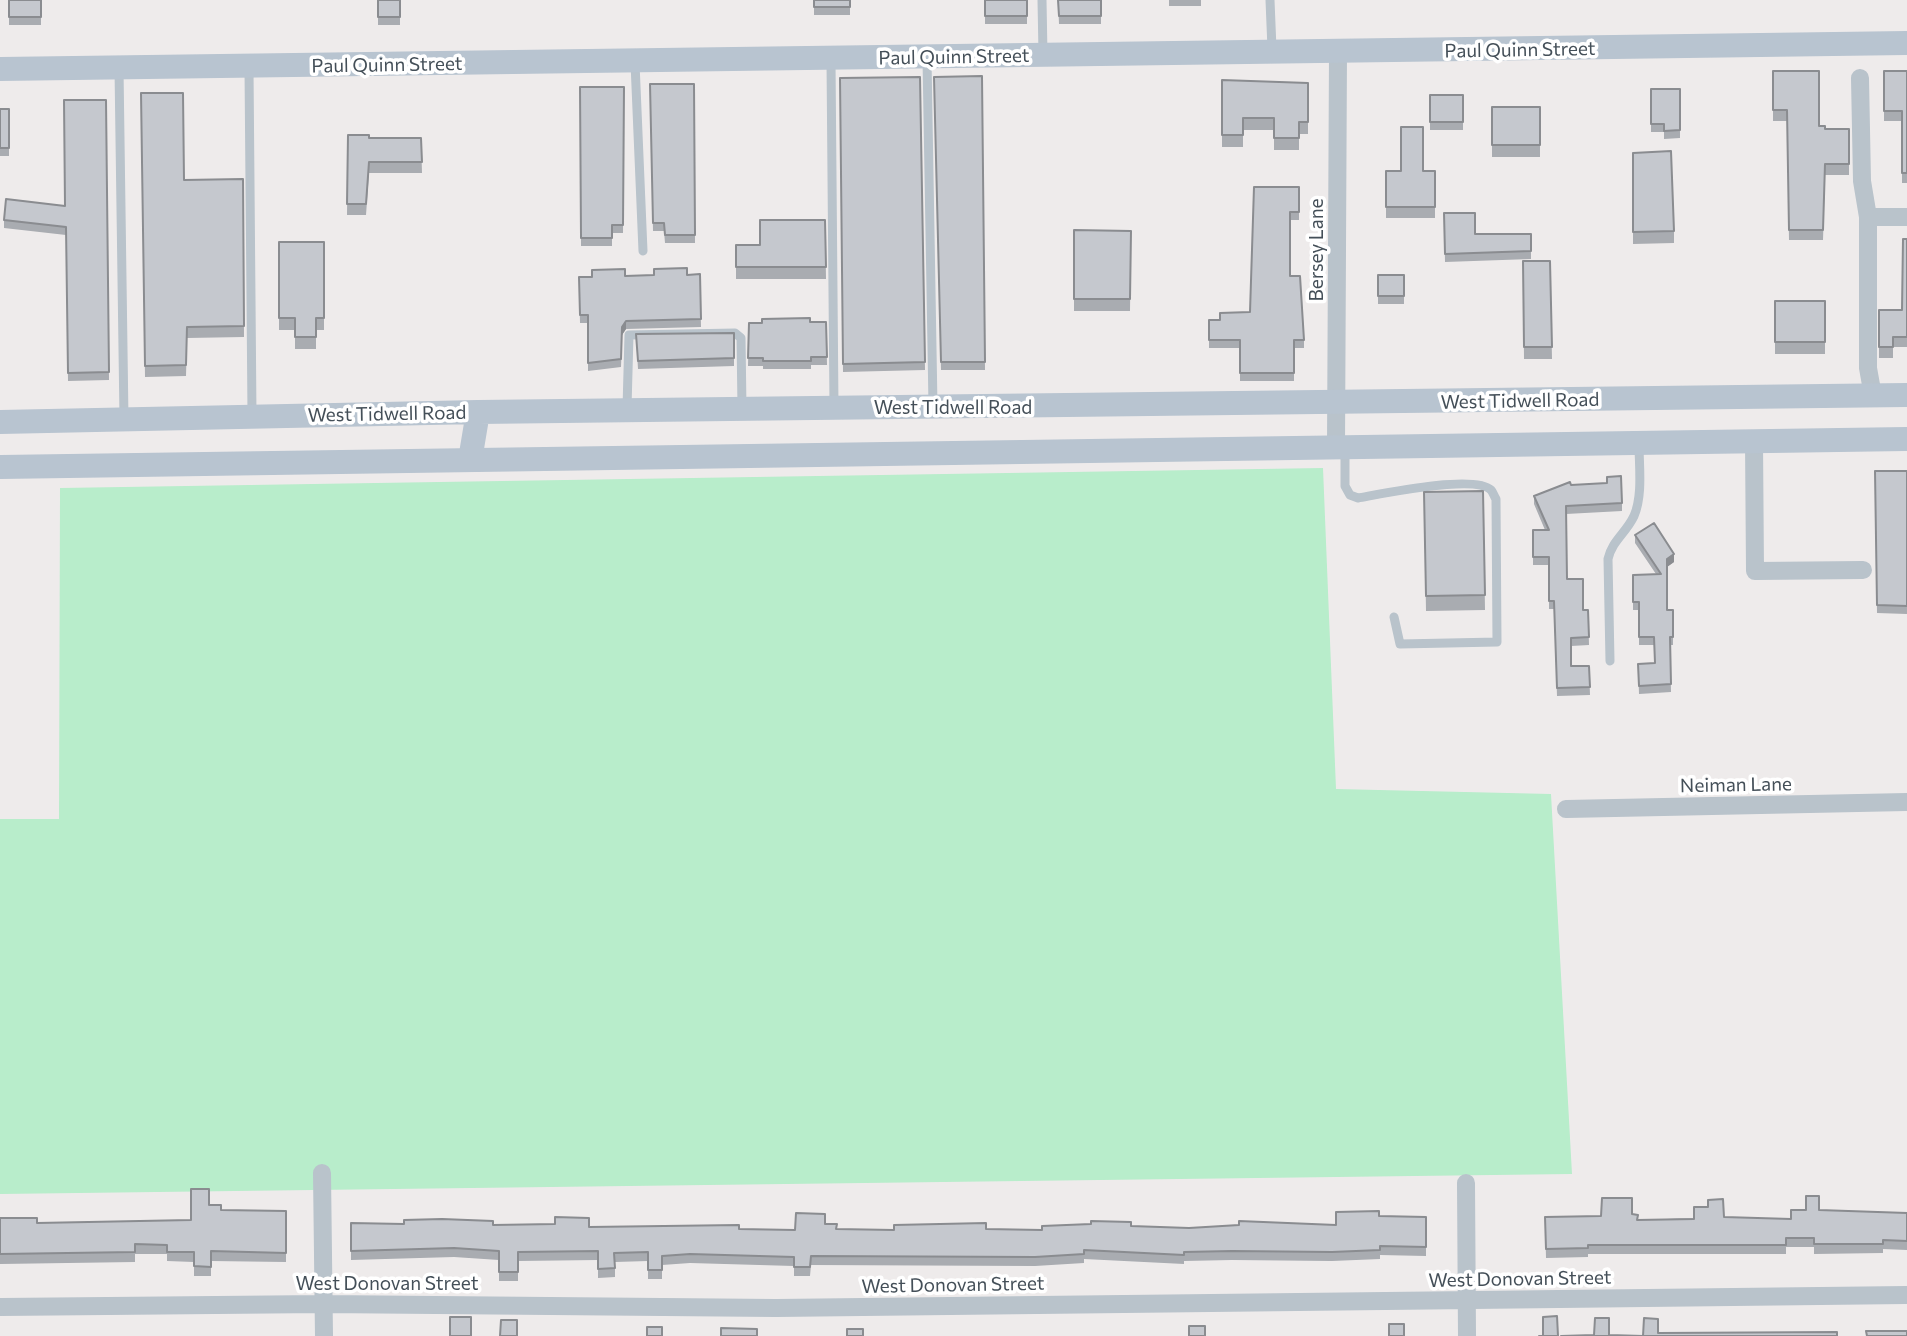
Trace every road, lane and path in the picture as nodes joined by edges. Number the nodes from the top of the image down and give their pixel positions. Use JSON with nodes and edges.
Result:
{"nodes":[{"id":1,"x":1042,"y":0,"type":"edge"},
{"id":2,"x":1270,"y":0,"type":"edge"},
{"id":3,"x":1907,"y":43,"type":"edge"},
{"id":4,"x":1338,"y":53,"type":"junction"},
{"id":5,"x":1272,"y":54,"type":"junction"},
{"id":6,"x":1043,"y":56,"type":"junction"},
{"id":7,"x":927,"y":58,"type":"junction"},
{"id":8,"x":831,"y":59,"type":"junction"},
{"id":9,"x":635,"y":62,"type":"junction"},
{"id":10,"x":249,"y":66,"type":"junction"},
{"id":11,"x":119,"y":68,"type":"junction"},
{"id":12,"x":0,"y":69,"type":"edge"},
{"id":13,"x":1860,"y":78,"type":"dead end"},
{"id":14,"x":1868,"y":217,"type":"junction"},
{"id":15,"x":1907,"y":218,"type":"edge"},
{"id":16,"x":643,"y":251,"type":"dead end"},
{"id":17,"x":1907,"y":395,"type":"edge"},
{"id":18,"x":1873,"y":396,"type":"junction"},
{"id":19,"x":1636,"y":400,"type":"junction"},
{"id":20,"x":1338,"y":403,"type":"junction"},
{"id":21,"x":1050,"y":407,"type":"junction"},
{"id":22,"x":933,"y":408,"type":"junction"},
{"id":23,"x":834,"y":409,"type":"junction"},
{"id":24,"x":742,"y":410,"type":"junction"},
{"id":25,"x":628,"y":411,"type":"junction"},
{"id":26,"x":478,"y":412,"type":"junction"},
{"id":27,"x":252,"y":417,"type":"junction"},
{"id":28,"x":124,"y":420,"type":"junction"},
{"id":29,"x":0,"y":422,"type":"edge"},
{"id":30,"x":1907,"y":439,"type":"edge"},
{"id":31,"x":1754,"y":441,"type":"junction"},
{"id":32,"x":1639,"y":442,"type":"junction"},
{"id":33,"x":1340,"y":446,"type":"junction"},
{"id":34,"x":1042,"y":451,"type":"junction"},
{"id":35,"x":470,"y":460,"type":"junction"},
{"id":36,"x":0,"y":467,"type":"edge"},
{"id":37,"x":1864,"y":570,"type":"dead end"},
{"id":38,"x":1394,"y":617,"type":"dead end"},
{"id":39,"x":1611,"y":661,"type":"dead end"},
{"id":40,"x":1907,"y":802,"type":"edge"},
{"id":41,"x":1566,"y":809,"type":"dead end"},
{"id":42,"x":322,"y":1173,"type":"dead end"},
{"id":43,"x":1466,"y":1183,"type":"dead end"},
{"id":44,"x":1907,"y":1295,"type":"edge"},
{"id":45,"x":1465,"y":1301,"type":"junction"},
{"id":46,"x":323,"y":1304,"type":"junction"},
{"id":47,"x":0,"y":1307,"type":"edge"},
{"id":48,"x":324,"y":1336,"type":"edge"},
{"id":49,"x":1466,"y":1336,"type":"edge"}],
"edges":[{"from":1,"to":6,"type":"lane"},
{"from":2,"to":5,"type":"lane"},
{"from":3,"to":4,"type":"main road","name":"Paul Quinn Street"},
{"from":4,"to":5,"type":"main road","name":"Paul Quinn Street"},
{"from":4,"to":20,"type":"street","name":"Bersey Lane"},
{"from":5,"to":6,"type":"main road","name":"Paul Quinn Street"},
{"from":6,"to":7,"type":"main road","name":"Paul Quinn Street"},
{"from":7,"to":8,"type":"main road","name":"Paul Quinn Street"},
{"from":7,"to":22,"type":"lane"},
{"from":8,"to":9,"type":"main road","name":"Paul Quinn Street"},
{"from":8,"to":23,"type":"lane"},
{"from":9,"to":10,"type":"main road","name":"Paul Quinn Street"},
{"from":9,"to":16,"type":"lane"},
{"from":10,"to":11,"type":"main road","name":"Paul Quinn Street"},
{"from":10,"to":27,"type":"lane"},
{"from":11,"to":12,"type":"main road","name":"Paul Quinn Street"},
{"from":11,"to":28,"type":"lane"},
{"from":13,"to":14,"type":"street"},
{"from":14,"to":15,"type":"street"},
{"from":14,"to":18,"type":"street"},
{"from":17,"to":18,"type":"main road","name":"West Tidwell Road"},
{"from":18,"to":19,"type":"main road","name":"West Tidwell Road"},
{"from":19,"to":20,"type":"main road","name":"West Tidwell Road"},
{"from":19,"to":32,"type":"main road"},
{"from":20,"to":21,"type":"main road","name":"West Tidwell Road"},
{"from":20,"to":33,"type":"street","name":"Bersey Lane"},
{"from":21,"to":22,"type":"main road","name":"West Tidwell Road"},
{"from":21,"to":34,"type":"main road"},
{"from":22,"to":23,"type":"main road","name":"West Tidwell Road"},
{"from":23,"to":24,"type":"main road","name":"West Tidwell Road"},
{"from":24,"to":25,"type":"main road","name":"West Tidwell Road"},
{"from":24,"to":25,"type":"lane"},
{"from":25,"to":26,"type":"main road","name":"West Tidwell Road"},
{"from":26,"to":27,"type":"main road","name":"West Tidwell Road"},
{"from":26,"to":35,"type":"main road"},
{"from":27,"to":28,"type":"main road","name":"West Tidwell Road"},
{"from":28,"to":29,"type":"main road","name":"West Tidwell Road"},
{"from":30,"to":31,"type":"main road"},
{"from":31,"to":32,"type":"main road"},
{"from":31,"to":37,"type":"street"},
{"from":32,"to":33,"type":"main road"},
{"from":32,"to":39,"type":"lane"},
{"from":33,"to":34,"type":"main road"},
{"from":33,"to":38,"type":"lane"},
{"from":34,"to":35,"type":"main road"},
{"from":35,"to":36,"type":"main road"},
{"from":40,"to":41,"type":"street","name":"Neiman Lane"},
{"from":42,"to":46,"type":"street"},
{"from":43,"to":45,"type":"street"},
{"from":44,"to":45,"type":"street","name":"West Donovan Street"},
{"from":45,"to":46,"type":"street","name":"West Donovan Street"},
{"from":45,"to":49,"type":"street"},
{"from":46,"to":47,"type":"street","name":"West Donovan Street"},
{"from":46,"to":48,"type":"street"}]}
